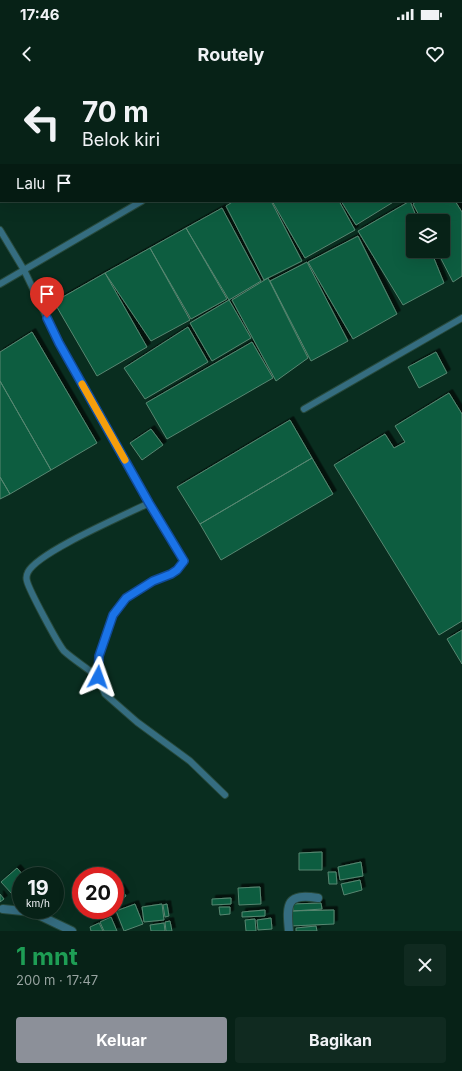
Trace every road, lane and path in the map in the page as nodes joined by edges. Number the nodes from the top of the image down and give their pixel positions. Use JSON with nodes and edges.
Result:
{"nodes":[{"id":1,"x":140,"y":202,"type":"edge"},
{"id":2,"x":0,"y":230,"type":"edge"},
{"id":3,"x":24,"y":270,"type":"junction"},
{"id":4,"x":0,"y":284,"type":"edge"},
{"id":5,"x":462,"y":318,"type":"edge"},
{"id":6,"x":304,"y":409,"type":"dead end"},
{"id":7,"x":149,"y":503,"type":"junction"},
{"id":8,"x":98,"y":677,"type":"junction"},
{"id":9,"x":225,"y":795,"type":"dead end"},
{"id":10,"x":318,"y":898,"type":"dead end"},
{"id":11,"x":3,"y":909,"type":"dead end"},
{"id":12,"x":72,"y":931,"type":"edge"},
{"id":13,"x":289,"y":931,"type":"edge"}],
"edges":[{"from":1,"to":3,"type":"lane"},
{"from":2,"to":3,"type":"lane"},
{"from":3,"to":4,"type":"lane"},
{"from":3,"to":7,"type":"lane"},
{"from":5,"to":6,"type":"lane"},
{"from":7,"to":8,"type":"lane"},
{"from":7,"to":8,"type":"lane"},
{"from":8,"to":9,"type":"lane"},
{"from":10,"to":13,"type":"street"},
{"from":11,"to":12,"type":"street"}]}
